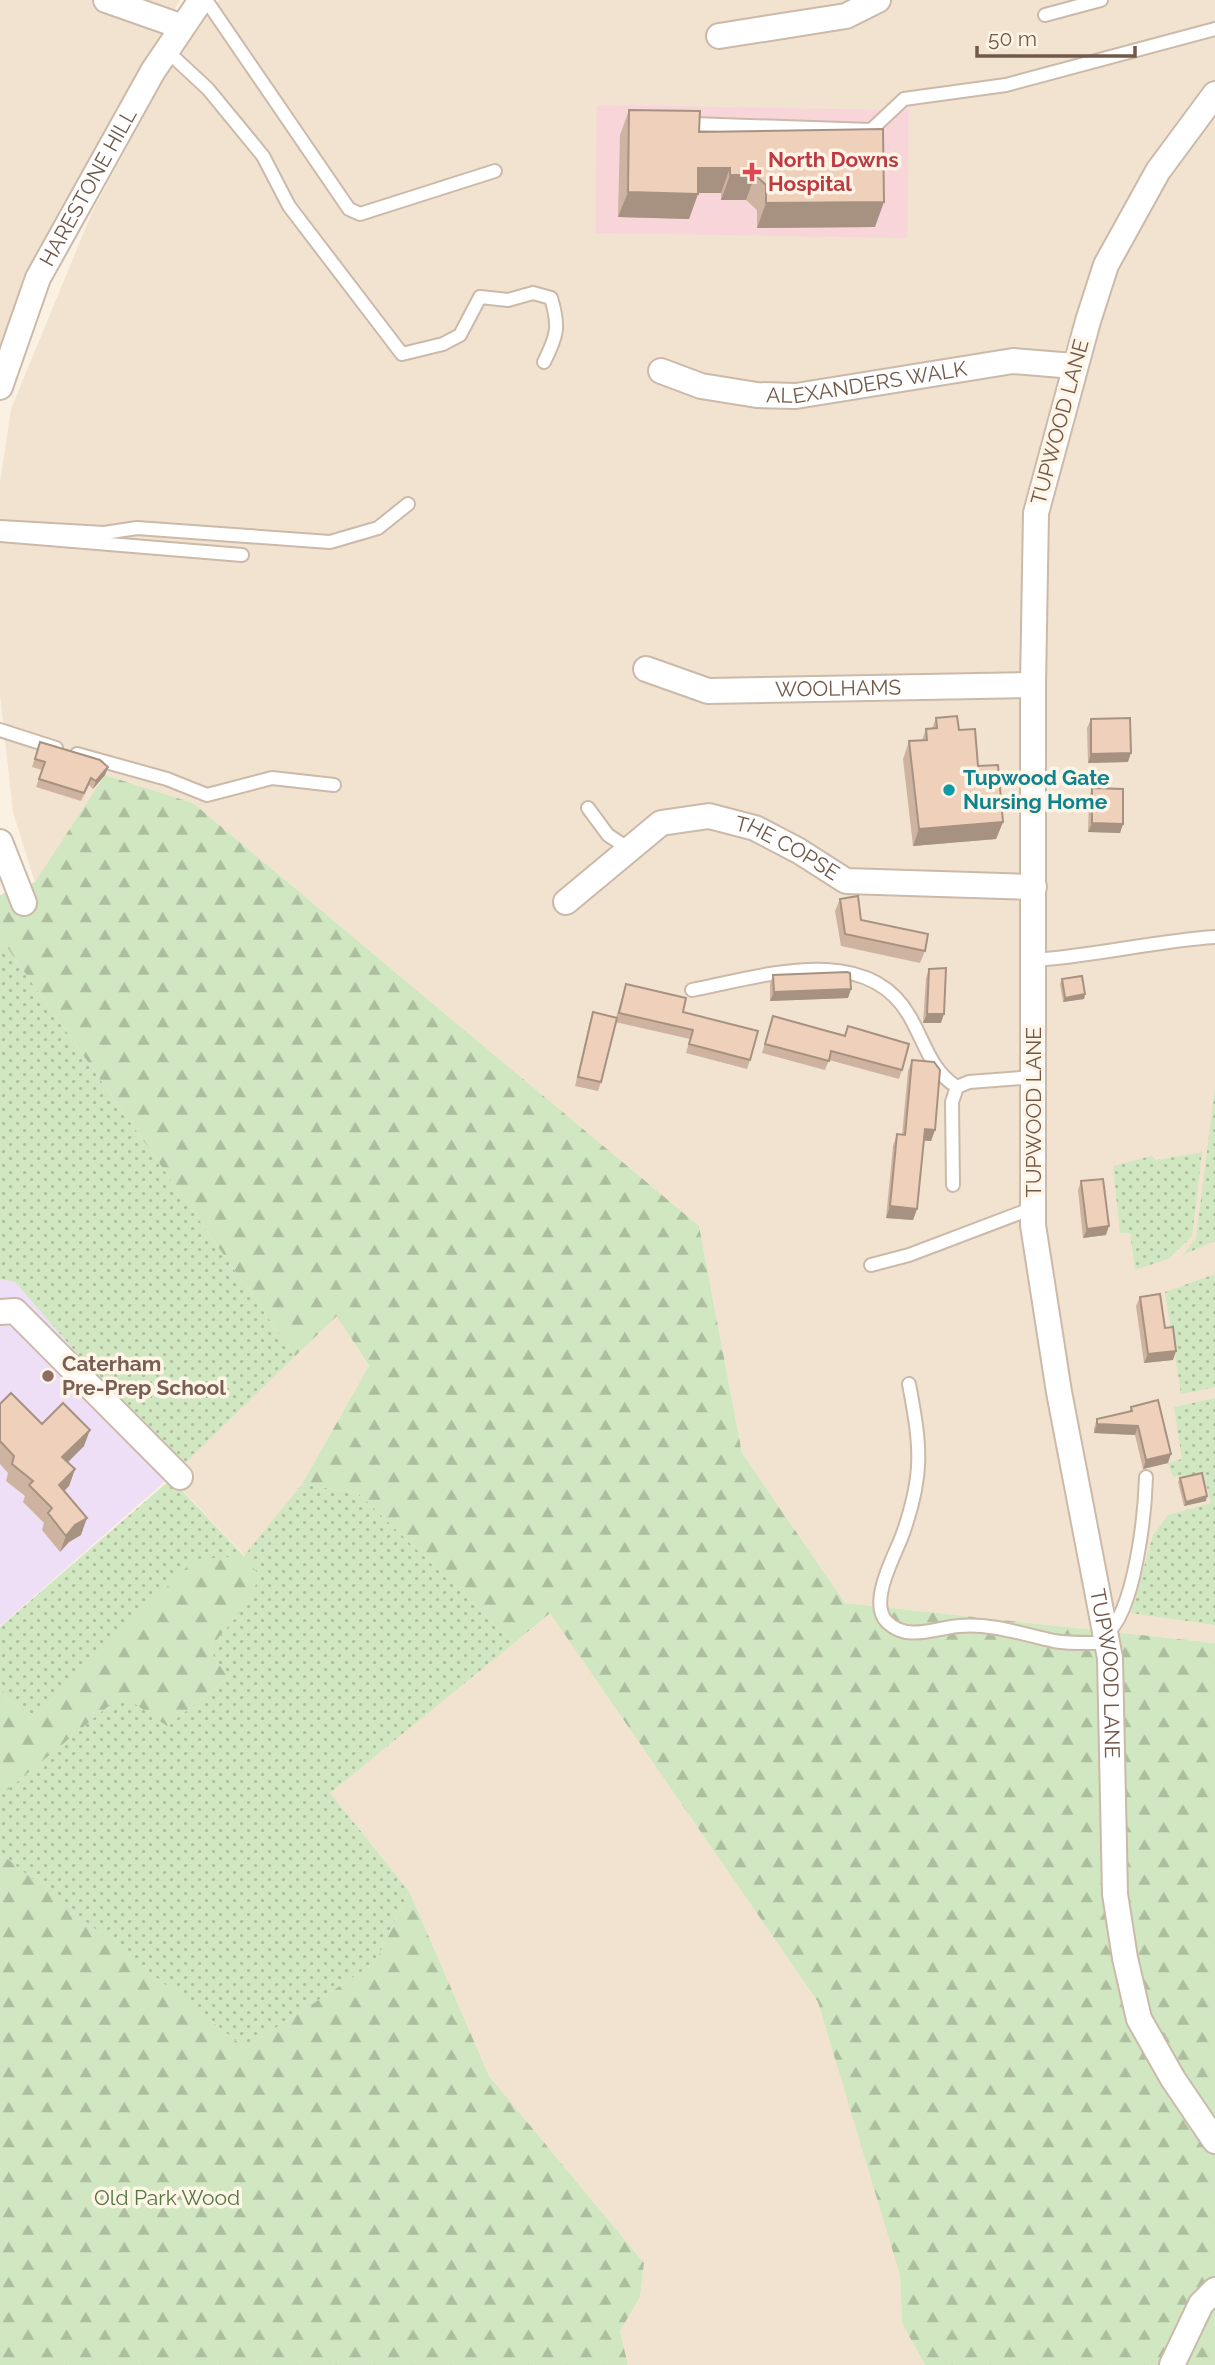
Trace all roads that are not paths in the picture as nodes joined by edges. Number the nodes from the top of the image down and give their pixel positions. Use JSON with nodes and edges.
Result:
{"nodes":[{"id":1,"x":106,"y":0,"type":"edge"},
{"id":2,"x":201,"y":0,"type":"edge"},
{"id":3,"x":206,"y":0,"type":"edge"},
{"id":4,"x":878,"y":0,"type":"edge"},
{"id":5,"x":1101,"y":0,"type":"edge"},
{"id":6,"x":1045,"y":15,"type":"dead end"},
{"id":7,"x":180,"y":26,"type":"junction"},
{"id":8,"x":1215,"y":29,"type":"edge"},
{"id":9,"x":719,"y":36,"type":"dead end"},
{"id":10,"x":166,"y":50,"type":"junction"},
{"id":11,"x":1215,"y":94,"type":"edge"},
{"id":12,"x":692,"y":124,"type":"edge"},
{"id":13,"x":495,"y":171,"type":"dead end"},
{"id":14,"x":544,"y":362,"type":"dead end"},
{"id":15,"x":1074,"y":366,"type":"junction"},
{"id":16,"x":662,"y":371,"type":"dead end"},
{"id":17,"x":0,"y":387,"type":"edge"},
{"id":18,"x":408,"y":505,"type":"dead end"},
{"id":19,"x":0,"y":527,"type":"edge"},
{"id":20,"x":0,"y":535,"type":"edge"},
{"id":21,"x":242,"y":555,"type":"dead end"},
{"id":22,"x":646,"y":668,"type":"dead end"},
{"id":23,"x":1033,"y":685,"type":"junction"},
{"id":24,"x":0,"y":730,"type":"edge"},
{"id":25,"x":334,"y":785,"type":"dead end"},
{"id":26,"x":588,"y":808,"type":"dead end"},
{"id":27,"x":0,"y":842,"type":"edge"},
{"id":28,"x":629,"y":849,"type":"junction"},
{"id":29,"x":1034,"y":887,"type":"junction"},
{"id":30,"x":566,"y":902,"type":"dead end"},
{"id":31,"x":24,"y":903,"type":"dead end"},
{"id":32,"x":1215,"y":937,"type":"edge"},
{"id":33,"x":1034,"y":960,"type":"junction"},
{"id":34,"x":692,"y":990,"type":"dead end"},
{"id":35,"x":1034,"y":1077,"type":"junction"},
{"id":36,"x":957,"y":1087,"type":"junction"},
{"id":37,"x":953,"y":1185,"type":"dead end"},
{"id":38,"x":1033,"y":1208,"type":"junction"},
{"id":39,"x":871,"y":1265,"type":"dead end"},
{"id":40,"x":0,"y":1312,"type":"edge"},
{"id":41,"x":909,"y":1384,"type":"dead end"},
{"id":42,"x":180,"y":1477,"type":"dead end"},
{"id":43,"x":1146,"y":1477,"type":"dead end"},
{"id":44,"x":1106,"y":1639,"type":"junction"},
{"id":45,"x":1215,"y":2141,"type":"edge"},
{"id":46,"x":1215,"y":2290,"type":"edge"},
{"id":47,"x":1172,"y":2365,"type":"edge"}],
"edges":[{"from":1,"to":7,"type":"street"},
{"from":2,"to":7,"type":"street","name":"HARESTONE HILL"},
{"from":3,"to":13,"type":"lane"},
{"from":4,"to":9,"type":"street"},
{"from":5,"to":6,"type":"lane"},
{"from":7,"to":10,"type":"street","name":"HARESTONE HILL"},
{"from":8,"to":12,"type":"lane"},
{"from":10,"to":14,"type":"lane"},
{"from":10,"to":17,"type":"street","name":"HARESTONE HILL"},
{"from":11,"to":15,"type":"street","name":"TUPWOOD LANE"},
{"from":15,"to":16,"type":"street","name":"ALEXANDERS WALK"},
{"from":15,"to":23,"type":"street","name":"TUPWOOD LANE"},
{"from":18,"to":19,"type":"lane"},
{"from":20,"to":21,"type":"lane"},
{"from":22,"to":23,"type":"street","name":"WOOLHAMS"},
{"from":23,"to":29,"type":"street","name":"TUPWOOD LANE"},
{"from":24,"to":25,"type":"lane"},
{"from":26,"to":28,"type":"lane"},
{"from":27,"to":31,"type":"street"},
{"from":28,"to":29,"type":"street","name":"THE COPSE"},
{"from":28,"to":30,"type":"street","name":"THE COPSE"},
{"from":29,"to":33,"type":"street","name":"TUPWOOD LANE"},
{"from":32,"to":33,"type":"lane"},
{"from":33,"to":35,"type":"street","name":"TUPWOOD LANE"},
{"from":34,"to":36,"type":"lane"},
{"from":35,"to":36,"type":"lane"},
{"from":35,"to":38,"type":"street","name":"TUPWOOD LANE"},
{"from":36,"to":37,"type":"lane"},
{"from":38,"to":39,"type":"lane"},
{"from":38,"to":44,"type":"street","name":"TUPWOOD LANE"},
{"from":40,"to":42,"type":"street"},
{"from":41,"to":44,"type":"lane"},
{"from":43,"to":44,"type":"lane"},
{"from":44,"to":45,"type":"street","name":"TUPWOOD LANE"},
{"from":46,"to":47,"type":"street"}]}
